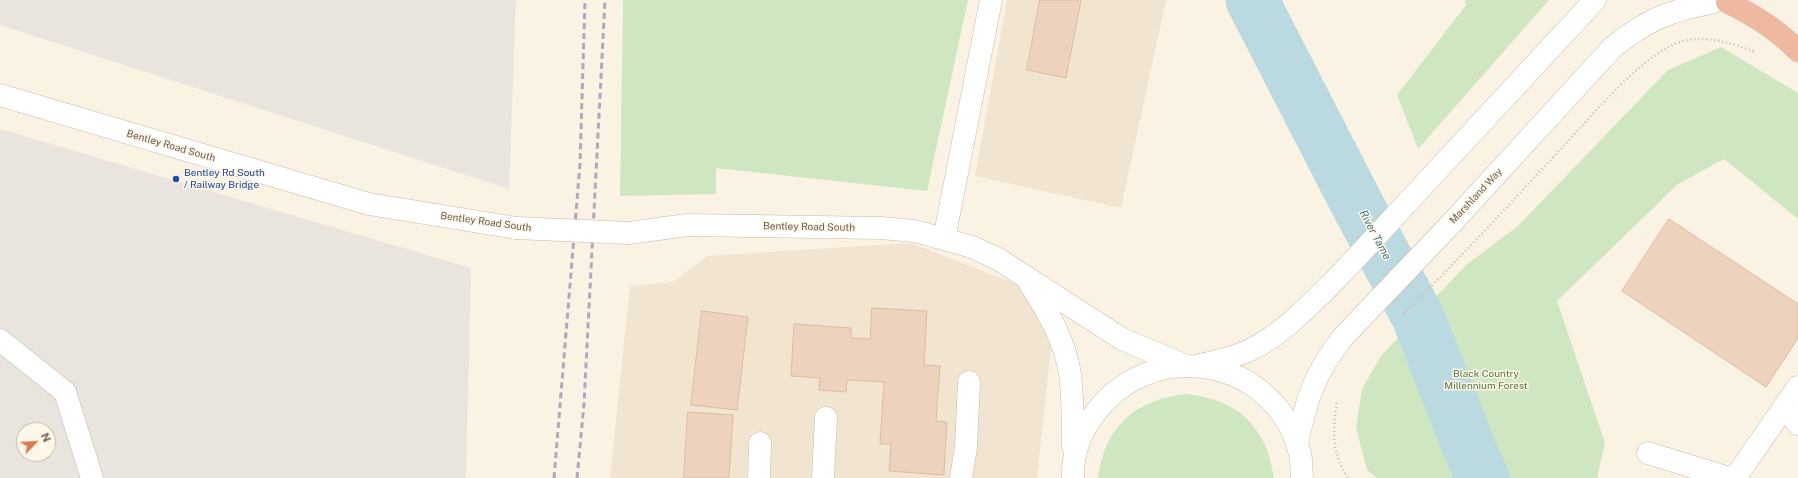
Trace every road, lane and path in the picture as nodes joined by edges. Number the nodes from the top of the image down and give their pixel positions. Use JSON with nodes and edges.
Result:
{"nodes":[{"id":1,"x":991,"y":0,"type":"edge"},
{"id":2,"x":1596,"y":0,"type":"edge"},
{"id":3,"x":1716,"y":1,"type":"edge"},
{"id":4,"x":1757,"y":47,"type":"dead end"},
{"id":5,"x":1798,"y":51,"type":"edge"},
{"id":6,"x":0,"y":95,"type":"edge"},
{"id":7,"x":944,"y":239,"type":"junction"},
{"id":8,"x":1025,"y":276,"type":"junction"},
{"id":9,"x":1397,"y":322,"type":"dead end"},
{"id":10,"x":0,"y":340,"type":"edge"},
{"id":11,"x":1192,"y":365,"type":"junction"},
{"id":12,"x":969,"y":382,"type":"dead end"},
{"id":13,"x":1798,"y":387,"type":"edge"},
{"id":14,"x":1338,"y":400,"type":"dead end"},
{"id":15,"x":1784,"y":407,"type":"junction"},
{"id":16,"x":826,"y":418,"type":"dead end"},
{"id":17,"x":1798,"y":424,"type":"edge"},
{"id":18,"x":760,"y":443,"type":"dead end"},
{"id":19,"x":1299,"y":450,"type":"junction"},
{"id":20,"x":1648,"y":453,"type":"dead end"},
{"id":21,"x":1072,"y":475,"type":"edge"},
{"id":22,"x":92,"y":478,"type":"edge"},
{"id":23,"x":759,"y":478,"type":"edge"},
{"id":24,"x":823,"y":478,"type":"edge"},
{"id":25,"x":961,"y":478,"type":"edge"},
{"id":26,"x":1302,"y":478,"type":"edge"},
{"id":27,"x":1317,"y":478,"type":"edge"},
{"id":28,"x":1348,"y":478,"type":"edge"},
{"id":29,"x":1729,"y":478,"type":"edge"},
{"id":30,"x":1735,"y":478,"type":"edge"}],
"edges":[{"from":1,"to":7,"type":"street"},
{"from":2,"to":11,"type":"street"},
{"from":3,"to":5,"type":"highway"},
{"from":3,"to":19,"type":"street","name":"Marshland Way"},
{"from":4,"to":9,"type":"path"},
{"from":6,"to":7,"type":"street","name":"Bentley Road South","bridge":true},
{"from":7,"to":8,"type":"street","name":"Bentley Road South"},
{"from":8,"to":11,"type":"street","name":"Bentley Road South"},
{"from":8,"to":21,"type":"street","name":"Bentley Road South"},
{"from":10,"to":22,"type":"street"},
{"from":11,"to":19,"type":"street"},
{"from":11,"to":21,"type":"street"},
{"from":12,"to":25,"type":"street"},
{"from":13,"to":15,"type":"street"},
{"from":14,"to":28,"type":"path"},
{"from":15,"to":17,"type":"street"},
{"from":15,"to":30,"type":"street"},
{"from":16,"to":24,"type":"street"},
{"from":18,"to":23,"type":"street"},
{"from":19,"to":26,"type":"street"},
{"from":19,"to":27,"type":"street"},
{"from":20,"to":29,"type":"street"}]}
